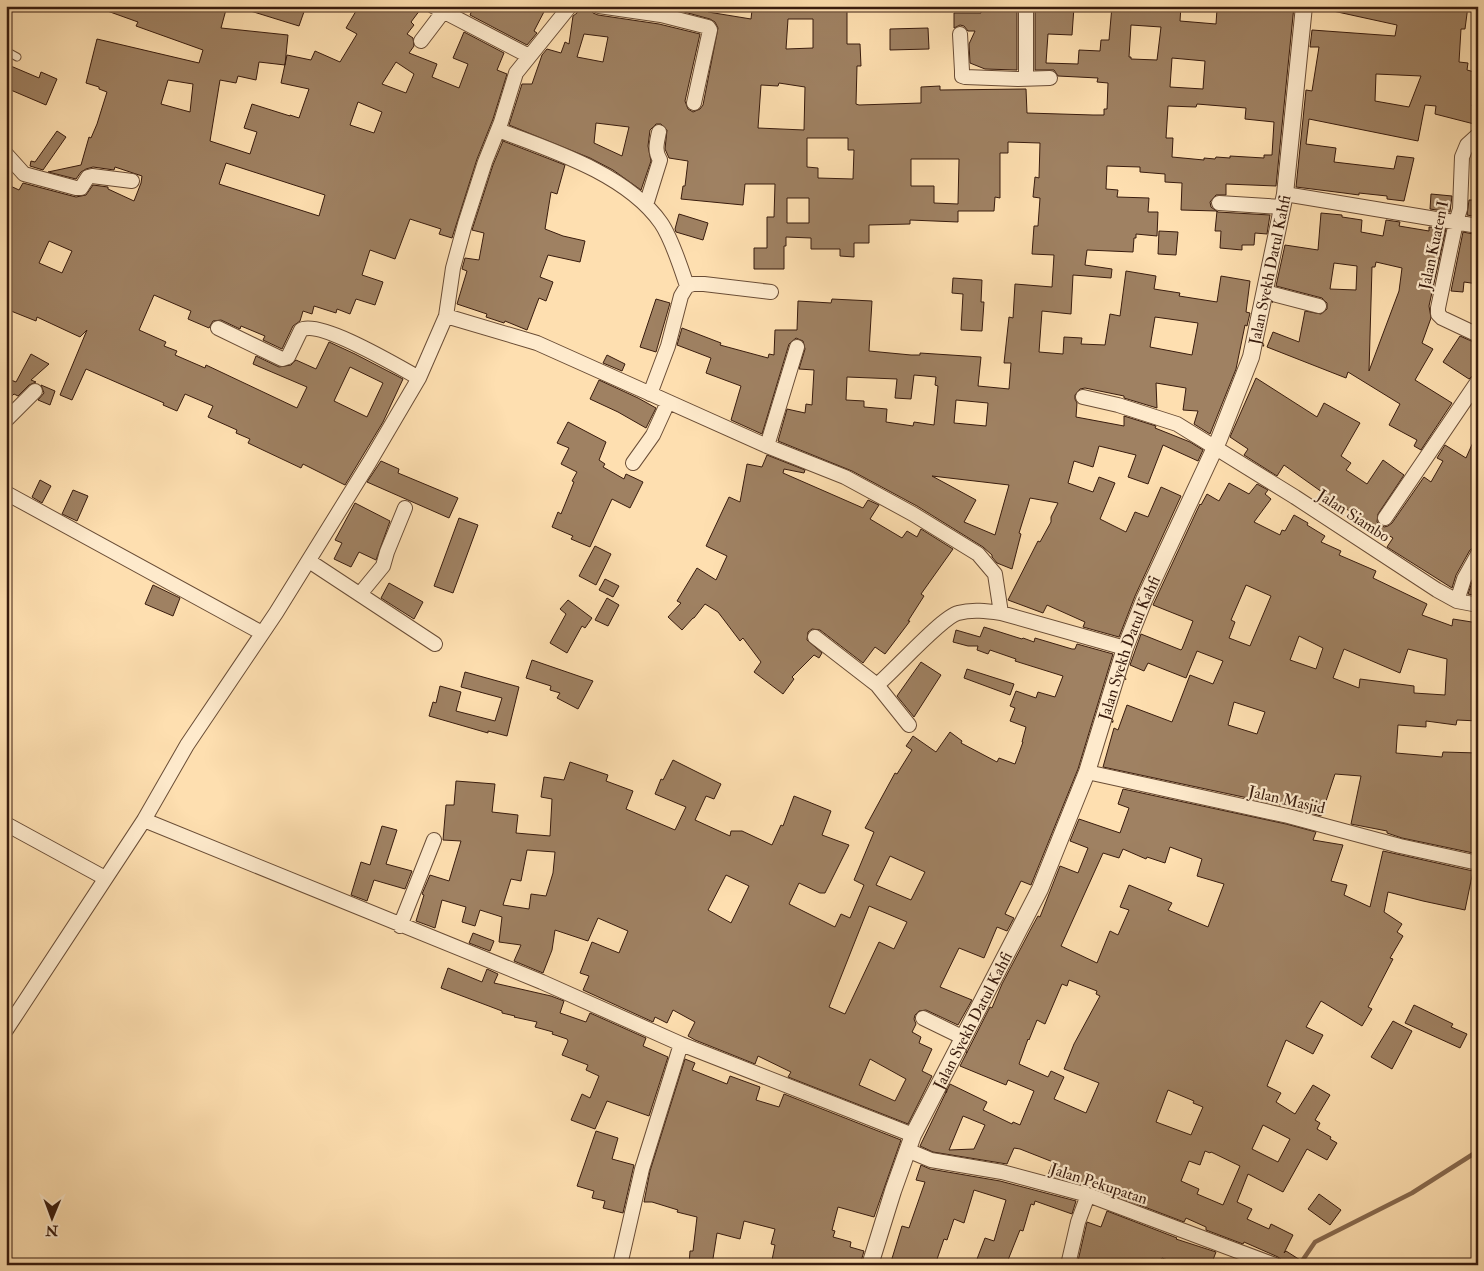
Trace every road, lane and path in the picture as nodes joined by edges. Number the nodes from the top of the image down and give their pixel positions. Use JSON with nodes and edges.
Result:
{"nodes":[{"id":1,"x":570,"y":6,"type":"edge"},
{"id":2,"x":599,"y":6,"type":"edge"},
{"id":3,"x":1026,"y":6,"type":"edge"},
{"id":4,"x":1304,"y":6,"type":"edge"},
{"id":5,"x":438,"y":9,"type":"edge"},
{"id":6,"x":960,"y":34,"type":"dead end"},
{"id":7,"x":421,"y":41,"type":"dead end"},
{"id":8,"x":6,"y":51,"type":"edge"},
{"id":9,"x":529,"y":56,"type":"junction"},
{"id":10,"x":17,"y":57,"type":"dead end"},
{"id":11,"x":1050,"y":78,"type":"dead end"},
{"id":12,"x":1026,"y":79,"type":"junction"},
{"id":13,"x":694,"y":104,"type":"dead end"},
{"id":14,"x":498,"y":130,"type":"junction"},
{"id":15,"x":659,"y":132,"type":"dead end"},
{"id":16,"x":1478,"y":135,"type":"edge"},
{"id":17,"x":6,"y":154,"type":"edge"},
{"id":18,"x":132,"y":181,"type":"dead end"},
{"id":19,"x":1284,"y":200,"type":"junction"},
{"id":20,"x":1219,"y":203,"type":"dead end"},
{"id":21,"x":646,"y":204,"type":"junction"},
{"id":22,"x":1456,"y":222,"type":"junction"},
{"id":23,"x":1478,"y":226,"type":"edge"},
{"id":24,"x":687,"y":286,"type":"junction"},
{"id":25,"x":771,"y":292,"type":"dead end"},
{"id":26,"x":1265,"y":292,"type":"junction"},
{"id":27,"x":1319,"y":306,"type":"dead end"},
{"id":28,"x":446,"y":316,"type":"junction"},
{"id":29,"x":218,"y":328,"type":"dead end"},
{"id":30,"x":1478,"y":335,"type":"edge"},
{"id":31,"x":798,"y":347,"type":"dead end"},
{"id":32,"x":419,"y":378,"type":"junction"},
{"id":33,"x":1478,"y":381,"type":"edge"},
{"id":34,"x":35,"y":391,"type":"dead end"},
{"id":35,"x":650,"y":394,"type":"junction"},
{"id":36,"x":1084,"y":397,"type":"dead end"},
{"id":37,"x":668,"y":402,"type":"junction"},
{"id":38,"x":6,"y":420,"type":"edge"},
{"id":39,"x":767,"y":446,"type":"junction"},
{"id":40,"x":1215,"y":448,"type":"junction"},
{"id":41,"x":633,"y":463,"type":"dead end"},
{"id":42,"x":6,"y":493,"type":"edge"},
{"id":43,"x":406,"y":508,"type":"dead end"},
{"id":44,"x":1385,"y":518,"type":"dead end"},
{"id":45,"x":1478,"y":554,"type":"edge"},
{"id":46,"x":309,"y":561,"type":"junction"},
{"id":47,"x":360,"y":594,"type":"junction"},
{"id":48,"x":1457,"y":600,"type":"junction"},
{"id":49,"x":1478,"y":605,"type":"edge"},
{"id":50,"x":1001,"y":613,"type":"junction"},
{"id":51,"x":262,"y":633,"type":"junction"},
{"id":52,"x":815,"y":637,"type":"dead end"},
{"id":53,"x":435,"y":644,"type":"dead end"},
{"id":54,"x":1125,"y":648,"type":"junction"},
{"id":55,"x":877,"y":685,"type":"junction"},
{"id":56,"x":909,"y":725,"type":"dead end"},
{"id":57,"x":1087,"y":772,"type":"junction"},
{"id":58,"x":144,"y":820,"type":"junction"},
{"id":59,"x":6,"y":824,"type":"edge"},
{"id":60,"x":434,"y":840,"type":"dead end"},
{"id":61,"x":1478,"y":863,"type":"edge"},
{"id":62,"x":105,"y":878,"type":"junction"},
{"id":63,"x":400,"y":926,"type":"junction"},
{"id":64,"x":923,"y":1018,"type":"dead end"},
{"id":65,"x":6,"y":1030,"type":"edge"},
{"id":66,"x":962,"y":1037,"type":"junction"},
{"id":67,"x":682,"y":1044,"type":"junction"},
{"id":68,"x":913,"y":1135,"type":"junction"},
{"id":69,"x":907,"y":1150,"type":"junction"},
{"id":70,"x":1088,"y":1195,"type":"junction"},
{"id":71,"x":620,"y":1265,"type":"edge"},
{"id":72,"x":870,"y":1265,"type":"edge"},
{"id":73,"x":1068,"y":1265,"type":"edge"},
{"id":74,"x":1275,"y":1265,"type":"edge"}],
"edges":[{"from":1,"to":9,"type":"street"},
{"from":2,"to":13,"type":"street"},
{"from":3,"to":12,"type":"street"},
{"from":4,"to":19,"type":"street","name":"Jalan Syekh Datul Kahfi"},
{"from":5,"to":7,"type":"street"},
{"from":5,"to":9,"type":"street"},
{"from":6,"to":12,"type":"street"},
{"from":8,"to":10,"type":"lane"},
{"from":9,"to":14,"type":"street"},
{"from":11,"to":12,"type":"street"},
{"from":14,"to":21,"type":"street"},
{"from":14,"to":28,"type":"street"},
{"from":15,"to":21,"type":"street"},
{"from":16,"to":22,"type":"street","name":"Jalan Kuaten I"},
{"from":17,"to":18,"type":"street"},
{"from":19,"to":20,"type":"street"},
{"from":19,"to":22,"type":"street"},
{"from":19,"to":26,"type":"street","name":"Jalan Syekh Datul Kahfi"},
{"from":21,"to":24,"type":"street"},
{"from":22,"to":23,"type":"street"},
{"from":22,"to":30,"type":"street","name":"Jalan Kuaten I"},
{"from":24,"to":25,"type":"street"},
{"from":24,"to":35,"type":"street"},
{"from":26,"to":27,"type":"street"},
{"from":26,"to":40,"type":"street","name":"Jalan Syekh Datul Kahfi"},
{"from":28,"to":32,"type":"street"},
{"from":28,"to":35,"type":"street"},
{"from":29,"to":32,"type":"street"},
{"from":31,"to":39,"type":"street"},
{"from":32,"to":46,"type":"street"},
{"from":33,"to":44,"type":"street"},
{"from":34,"to":38,"type":"street"},
{"from":35,"to":37,"type":"street"},
{"from":36,"to":40,"type":"street","name":"Jalan Siambo"},
{"from":37,"to":39,"type":"street"},
{"from":37,"to":41,"type":"street"},
{"from":39,"to":50,"type":"street"},
{"from":40,"to":48,"type":"street","name":"Jalan Siambo"},
{"from":40,"to":54,"type":"street","name":"Jalan Syekh Datul Kahfi"},
{"from":42,"to":51,"type":"street"},
{"from":43,"to":47,"type":"street"},
{"from":45,"to":48,"type":"street"},
{"from":46,"to":47,"type":"street"},
{"from":46,"to":51,"type":"street"},
{"from":47,"to":53,"type":"street"},
{"from":48,"to":49,"type":"street","name":"Jalan Siambo"},
{"from":50,"to":54,"type":"street"},
{"from":50,"to":55,"type":"street"},
{"from":51,"to":58,"type":"street"},
{"from":52,"to":55,"type":"street"},
{"from":54,"to":57,"type":"street","name":"Jalan Syekh Datul Kahfi"},
{"from":55,"to":56,"type":"street"},
{"from":57,"to":61,"type":"street","name":"Jalan Masjid"},
{"from":57,"to":66,"type":"street","name":"Jalan Syekh Datul Kahfi"},
{"from":58,"to":62,"type":"street"},
{"from":58,"to":63,"type":"street"},
{"from":59,"to":62,"type":"street"},
{"from":60,"to":63,"type":"street"},
{"from":62,"to":65,"type":"street"},
{"from":63,"to":67,"type":"street"},
{"from":64,"to":66,"type":"street"},
{"from":66,"to":68,"type":"street","name":"Jalan Syekh Datul Kahfi"},
{"from":67,"to":68,"type":"street"},
{"from":67,"to":71,"type":"street"},
{"from":68,"to":69,"type":"street","name":"Jalan Syekh Datul Kahfi"},
{"from":69,"to":70,"type":"street","name":"Jalan Pekupatan"},
{"from":69,"to":72,"type":"street","name":"Jalan Syekh Datul Kahfi"},
{"from":70,"to":73,"type":"street"},
{"from":70,"to":74,"type":"street","name":"Jalan Pekupatan"}]}
